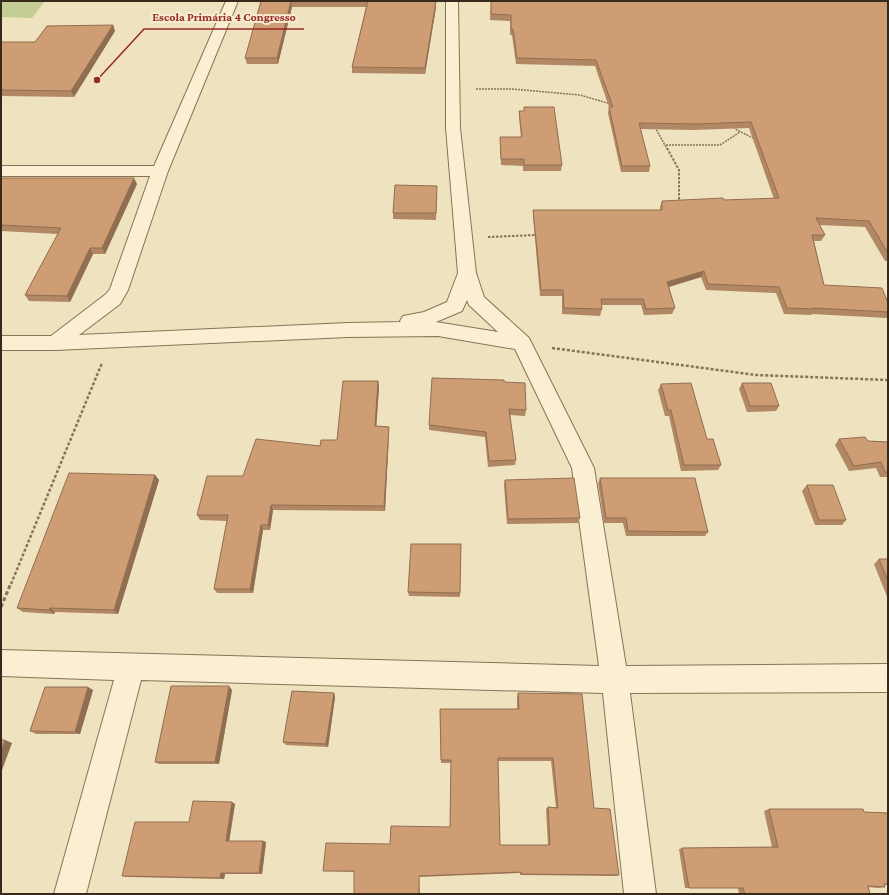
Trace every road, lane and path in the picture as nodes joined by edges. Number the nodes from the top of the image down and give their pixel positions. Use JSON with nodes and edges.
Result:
{"nodes":[{"id":1,"x":232,"y":1,"type":"edge"},
{"id":2,"x":452,"y":1,"type":"edge"},
{"id":3,"x":453,"y":88,"type":"junction"},
{"id":4,"x":616,"y":106,"type":"edge"},
{"id":5,"x":731,"y":123,"type":"edge"},
{"id":6,"x":654,"y":126,"type":"edge"},
{"id":7,"x":740,"y":132,"type":"junction"},
{"id":8,"x":760,"y":141,"type":"edge"},
{"id":9,"x":666,"y":145,"type":"junction"},
{"id":10,"x":1,"y":171,"type":"edge"},
{"id":11,"x":160,"y":171,"type":"junction"},
{"id":12,"x":679,"y":206,"type":"edge"},
{"id":13,"x":540,"y":235,"type":"edge"},
{"id":14,"x":464,"y":237,"type":"junction"},
{"id":15,"x":467,"y":273,"type":"junction"},
{"id":16,"x":348,"y":330,"type":"junction"},
{"id":17,"x":111,"y":341,"type":"junction"},
{"id":18,"x":1,"y":343,"type":"edge"},
{"id":19,"x":55,"y":343,"type":"junction"},
{"id":20,"x":522,"y":343,"type":"junction"},
{"id":21,"x":888,"y":380,"type":"edge"},
{"id":22,"x":1,"y":607,"type":"edge"},
{"id":23,"x":1,"y":663,"type":"edge"},
{"id":24,"x":131,"y":667,"type":"junction"},
{"id":25,"x":888,"y":678,"type":"edge"},
{"id":26,"x":615,"y":680,"type":"junction"},
{"id":27,"x":70,"y":894,"type":"edge"},
{"id":28,"x":640,"y":894,"type":"edge"}],
"edges":[{"from":1,"to":11,"type":"street"},
{"from":2,"to":3,"type":"street"},
{"from":3,"to":4,"type":"path"},
{"from":3,"to":14,"type":"street"},
{"from":5,"to":7,"type":"path"},
{"from":6,"to":9,"type":"path"},
{"from":7,"to":8,"type":"path"},
{"from":7,"to":9,"type":"path"},
{"from":9,"to":12,"type":"path"},
{"from":10,"to":11,"type":"street"},
{"from":11,"to":19,"type":"street"},
{"from":13,"to":14,"type":"path"},
{"from":14,"to":15,"type":"street"},
{"from":15,"to":16,"type":"street"},
{"from":15,"to":20,"type":"street"},
{"from":16,"to":17,"type":"street"},
{"from":16,"to":20,"type":"street"},
{"from":17,"to":19,"type":"street"},
{"from":17,"to":22,"type":"path"},
{"from":18,"to":19,"type":"street"},
{"from":20,"to":21,"type":"path"},
{"from":20,"to":26,"type":"street"},
{"from":23,"to":24,"type":"street"},
{"from":24,"to":26,"type":"street"},
{"from":24,"to":27,"type":"street"},
{"from":25,"to":26,"type":"street"},
{"from":26,"to":28,"type":"street"}]}
